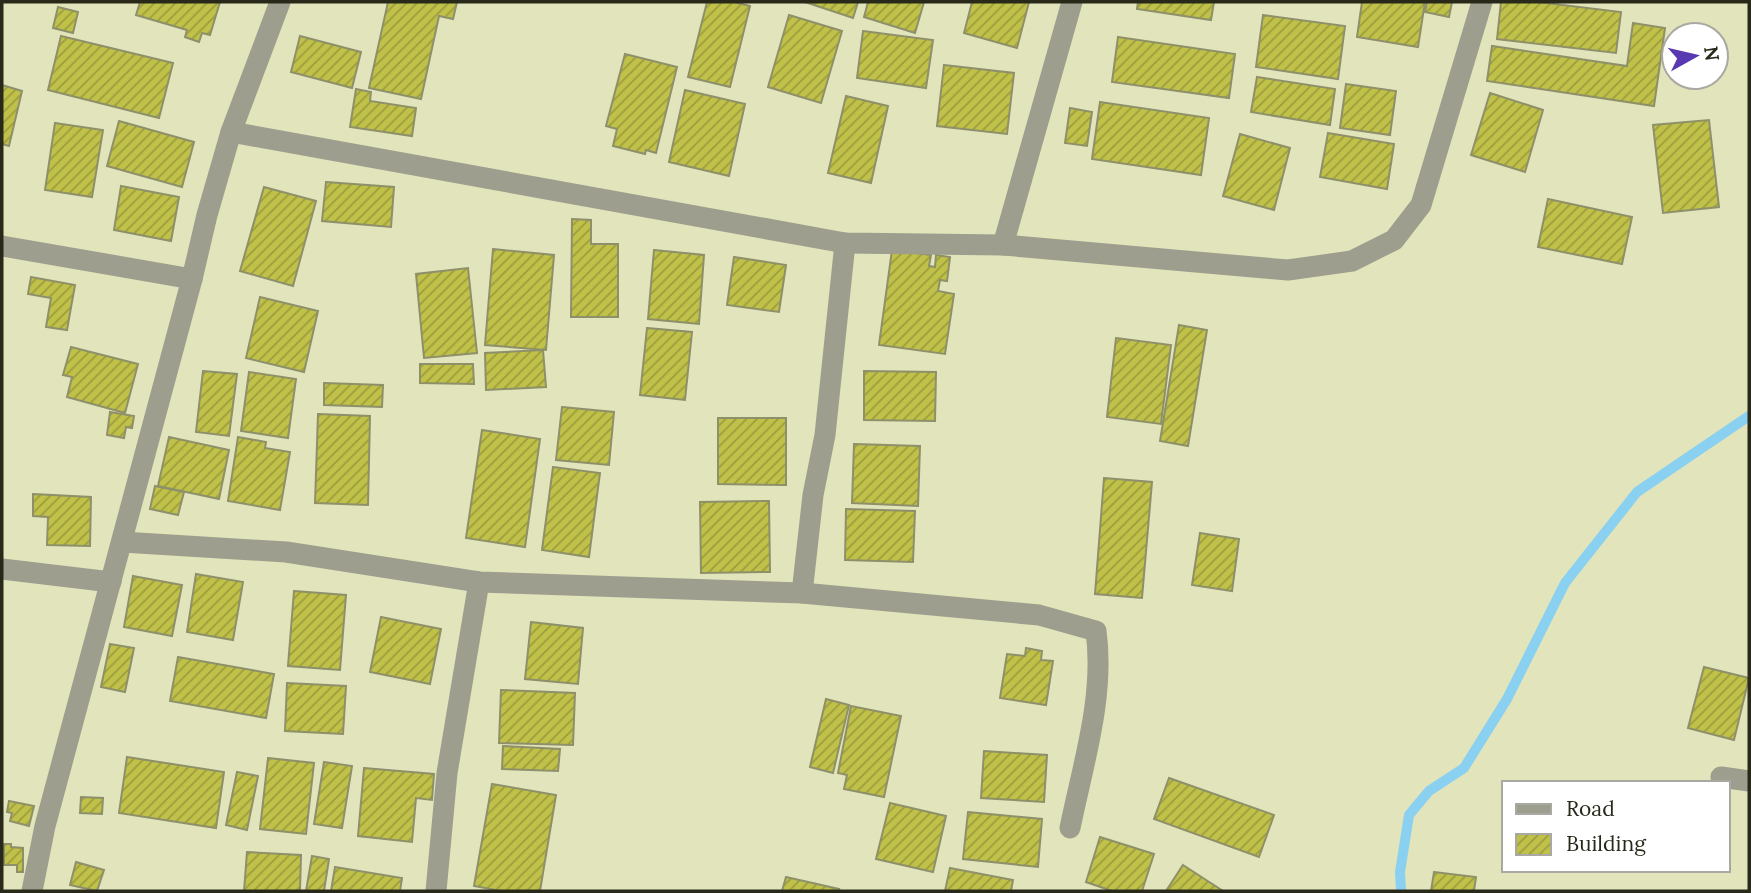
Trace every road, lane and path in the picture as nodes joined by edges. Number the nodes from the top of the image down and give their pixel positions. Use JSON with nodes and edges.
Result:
{"nodes":[{"id":1,"x":280,"y":2,"type":"edge"},
{"id":2,"x":1072,"y":2,"type":"edge"},
{"id":3,"x":1482,"y":2,"type":"edge"},
{"id":4,"x":231,"y":132,"type":"junction"},
{"id":5,"x":845,"y":243,"type":"junction"},
{"id":6,"x":1003,"y":245,"type":"junction"},
{"id":7,"x":2,"y":246,"type":"edge"},
{"id":8,"x":192,"y":279,"type":"junction"},
{"id":9,"x":122,"y":542,"type":"junction"},
{"id":10,"x":2,"y":569,"type":"edge"},
{"id":11,"x":111,"y":582,"type":"junction"},
{"id":12,"x":479,"y":582,"type":"junction"},
{"id":13,"x":802,"y":593,"type":"junction"},
{"id":14,"x":1721,"y":777,"type":"dead end"},
{"id":15,"x":1749,"y":781,"type":"edge"},
{"id":16,"x":1070,"y":828,"type":"dead end"},
{"id":17,"x":32,"y":891,"type":"edge"},
{"id":18,"x":436,"y":891,"type":"edge"}],
"edges":[{"from":1,"to":4,"type":"street"},
{"from":2,"to":6,"type":"street"},
{"from":3,"to":6,"type":"street"},
{"from":4,"to":5,"type":"street"},
{"from":4,"to":8,"type":"street"},
{"from":5,"to":6,"type":"street"},
{"from":5,"to":13,"type":"street"},
{"from":7,"to":8,"type":"street"},
{"from":8,"to":9,"type":"street"},
{"from":9,"to":11,"type":"street"},
{"from":9,"to":12,"type":"street"},
{"from":10,"to":11,"type":"street"},
{"from":11,"to":17,"type":"street"},
{"from":12,"to":13,"type":"street"},
{"from":12,"to":18,"type":"street"},
{"from":13,"to":16,"type":"street"},
{"from":14,"to":15,"type":"street"}]}
